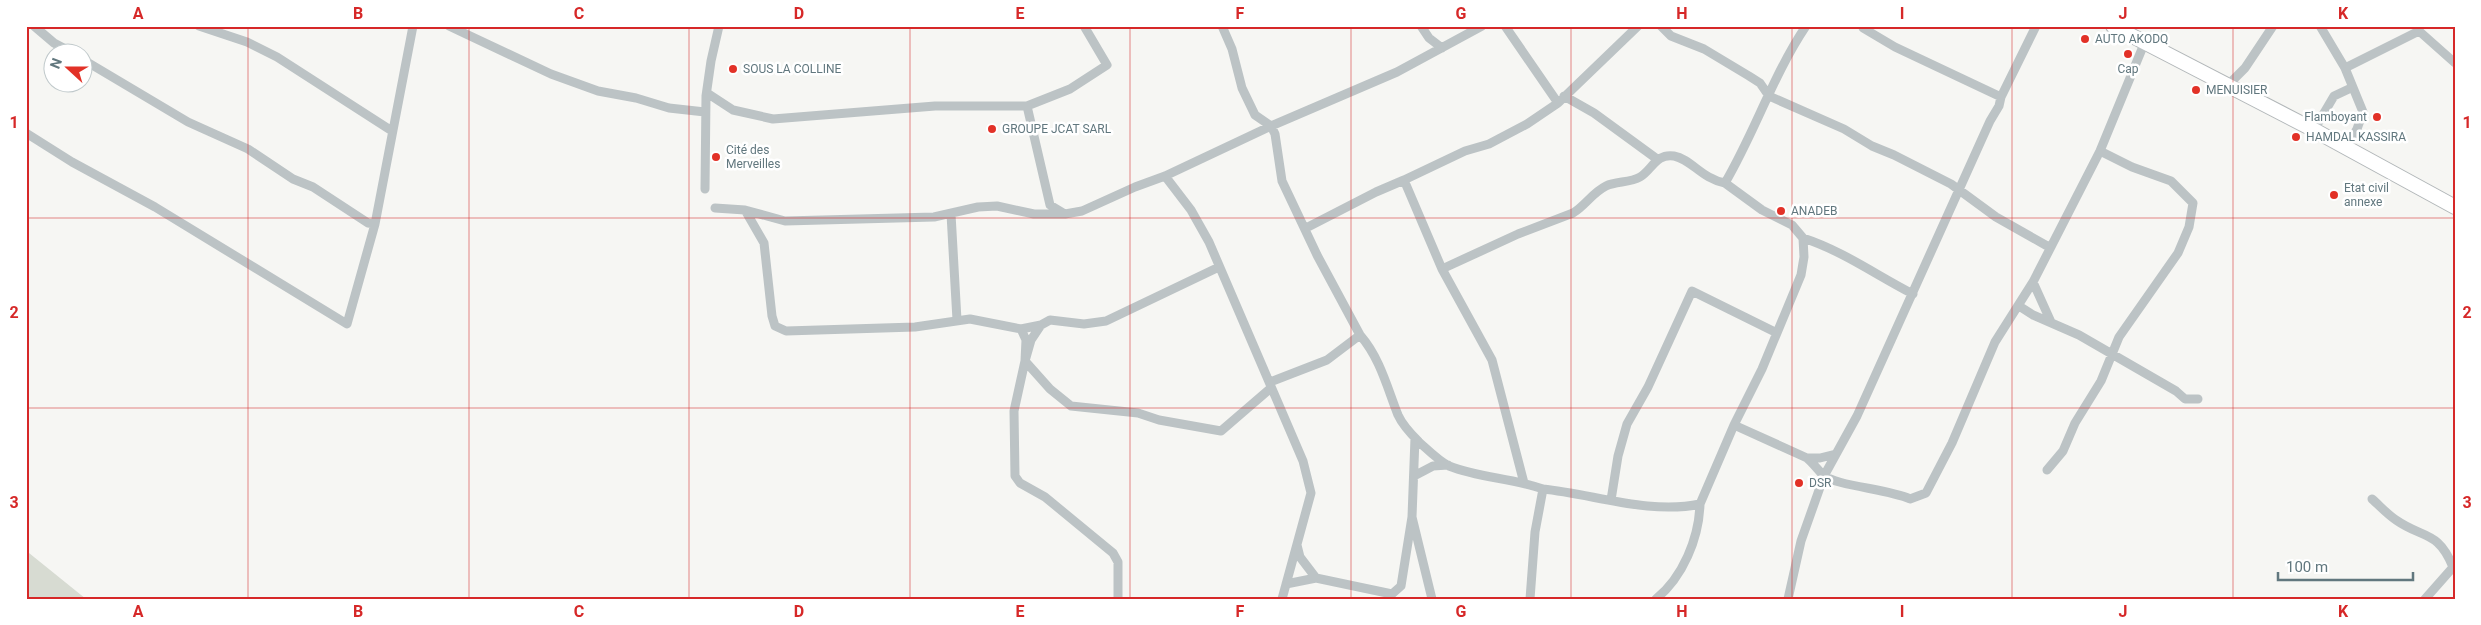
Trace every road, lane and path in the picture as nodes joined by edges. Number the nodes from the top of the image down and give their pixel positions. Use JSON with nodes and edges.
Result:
{"nodes":[{"id":1,"x":34,"y":26,"type":"edge"},
{"id":2,"x":200,"y":26,"type":"edge"},
{"id":3,"x":413,"y":26,"type":"edge"},
{"id":4,"x":449,"y":26,"type":"edge"},
{"id":5,"x":720,"y":26,"type":"edge"},
{"id":6,"x":1084,"y":26,"type":"edge"},
{"id":7,"x":1222,"y":26,"type":"edge"},
{"id":8,"x":1421,"y":26,"type":"edge"},
{"id":9,"x":1482,"y":26,"type":"edge"},
{"id":10,"x":1505,"y":26,"type":"edge"},
{"id":11,"x":1638,"y":26,"type":"edge"},
{"id":12,"x":1661,"y":26,"type":"edge"},
{"id":13,"x":1806,"y":26,"type":"edge"},
{"id":14,"x":2036,"y":26,"type":"edge"},
{"id":15,"x":2113,"y":26,"type":"edge"},
{"id":16,"x":2273,"y":26,"type":"edge"},
{"id":17,"x":2320,"y":26,"type":"edge"},
{"id":18,"x":1862,"y":27,"type":"edge"},
{"id":19,"x":53,"y":42,"type":"edge"},
{"id":20,"x":2144,"y":44,"type":"junction"},
{"id":21,"x":1442,"y":48,"type":"junction"},
{"id":22,"x":2455,"y":63,"type":"edge"},
{"id":23,"x":92,"y":65,"type":"edge"},
{"id":24,"x":2345,"y":68,"type":"junction"},
{"id":25,"x":2227,"y":86,"type":"junction"},
{"id":26,"x":2351,"y":88,"type":"junction"},
{"id":27,"x":707,"y":93,"type":"junction"},
{"id":28,"x":1769,"y":96,"type":"junction"},
{"id":29,"x":2001,"y":97,"type":"junction"},
{"id":30,"x":1561,"y":100,"type":"junction"},
{"id":31,"x":1027,"y":106,"type":"junction"},
{"id":32,"x":705,"y":112,"type":"junction"},
{"id":33,"x":1271,"y":126,"type":"junction"},
{"id":34,"x":2314,"y":130,"type":"junction"},
{"id":35,"x":392,"y":131,"type":"junction"},
{"id":36,"x":26,"y":133,"type":"edge"},
{"id":37,"x":2346,"y":147,"type":"junction"},
{"id":38,"x":2100,"y":151,"type":"junction"},
{"id":39,"x":1657,"y":159,"type":"junction"},
{"id":40,"x":1165,"y":176,"type":"junction"},
{"id":41,"x":1404,"y":180,"type":"junction"},
{"id":42,"x":1724,"y":183,"type":"junction"},
{"id":43,"x":705,"y":189,"type":"dead end"},
{"id":44,"x":1960,"y":189,"type":"junction"},
{"id":45,"x":2455,"y":207,"type":"edge"},
{"id":46,"x":715,"y":208,"type":"dead end"},
{"id":47,"x":744,"y":210,"type":"junction"},
{"id":48,"x":951,"y":214,"type":"junction"},
{"id":49,"x":1064,"y":214,"type":"junction"},
{"id":50,"x":375,"y":224,"type":"junction"},
{"id":51,"x":1306,"y":228,"type":"junction"},
{"id":52,"x":1803,"y":238,"type":"junction"},
{"id":53,"x":2049,"y":247,"type":"junction"},
{"id":54,"x":1219,"y":267,"type":"junction"},
{"id":55,"x":1442,"y":269,"type":"junction"},
{"id":56,"x":2033,"y":282,"type":"junction"},
{"id":57,"x":1913,"y":294,"type":"junction"},
{"id":58,"x":2019,"y":306,"type":"junction"},
{"id":59,"x":958,"y":320,"type":"junction"},
{"id":60,"x":2051,"y":322,"type":"junction"},
{"id":61,"x":1041,"y":326,"type":"junction"},
{"id":62,"x":1022,"y":329,"type":"junction"},
{"id":63,"x":1775,"y":332,"type":"junction"},
{"id":64,"x":1360,"y":335,"type":"junction"},
{"id":65,"x":2113,"y":354,"type":"junction"},
{"id":66,"x":1026,"y":361,"type":"junction"},
{"id":67,"x":1270,"y":385,"type":"junction"},
{"id":68,"x":2198,"y":400,"type":"dead end"},
{"id":69,"x":1734,"y":425,"type":"junction"},
{"id":70,"x":1415,"y":438,"type":"junction"},
{"id":71,"x":1836,"y":454,"type":"junction"},
{"id":72,"x":1808,"y":458,"type":"junction"},
{"id":73,"x":1448,"y":465,"type":"junction"},
{"id":74,"x":2047,"y":470,"type":"dead end"},
{"id":75,"x":1414,"y":476,"type":"junction"},
{"id":76,"x":1824,"y":476,"type":"junction"},
{"id":77,"x":1524,"y":483,"type":"junction"},
{"id":78,"x":1543,"y":489,"type":"junction"},
{"id":79,"x":2372,"y":499,"type":"dead end"},
{"id":80,"x":1610,"y":500,"type":"junction"},
{"id":81,"x":1700,"y":504,"type":"junction"},
{"id":82,"x":1412,"y":517,"type":"junction"},
{"id":83,"x":1296,"y":543,"type":"junction"},
{"id":84,"x":2454,"y":566,"type":"edge"},
{"id":85,"x":1316,"y":578,"type":"junction"},
{"id":86,"x":1286,"y":584,"type":"junction"},
{"id":87,"x":1118,"y":599,"type":"edge"},
{"id":88,"x":1282,"y":599,"type":"edge"},
{"id":89,"x":1432,"y":599,"type":"edge"},
{"id":90,"x":1530,"y":599,"type":"edge"},
{"id":91,"x":1656,"y":599,"type":"edge"},
{"id":92,"x":1788,"y":599,"type":"edge"},
{"id":93,"x":2425,"y":599,"type":"edge"}],
"edges":[{"from":1,"to":19,"type":"street"},
{"from":2,"to":35,"type":"street"},
{"from":3,"to":35,"type":"street"},
{"from":4,"to":32,"type":"street"},
{"from":5,"to":27,"type":"street"},
{"from":6,"to":31,"type":"street"},
{"from":7,"to":33,"type":"street"},
{"from":8,"to":21,"type":"street"},
{"from":9,"to":21,"type":"street"},
{"from":10,"to":30,"type":"street"},
{"from":11,"to":30,"type":"street"},
{"from":12,"to":28,"type":"street"},
{"from":13,"to":28,"type":"street"},
{"from":14,"to":29,"type":"street"},
{"from":15,"to":20,"type":"highway"},
{"from":16,"to":25,"type":"street"},
{"from":17,"to":24,"type":"street"},
{"from":18,"to":29,"type":"street"},
{"from":20,"to":25,"type":"highway"},
{"from":20,"to":38,"type":"street"},
{"from":21,"to":33,"type":"street"},
{"from":22,"to":24,"type":"street"},
{"from":23,"to":50,"type":"street"},
{"from":24,"to":26,"type":"street"},
{"from":25,"to":34,"type":"highway"},
{"from":26,"to":34,"type":"street"},
{"from":26,"to":37,"type":"street"},
{"from":27,"to":31,"type":"street"},
{"from":27,"to":32,"type":"street"},
{"from":28,"to":42,"type":"street"},
{"from":28,"to":44,"type":"street"},
{"from":29,"to":44,"type":"street"},
{"from":30,"to":39,"type":"street"},
{"from":30,"to":41,"type":"street"},
{"from":31,"to":49,"type":"street"},
{"from":32,"to":43,"type":"street"},
{"from":33,"to":40,"type":"street"},
{"from":33,"to":51,"type":"street"},
{"from":34,"to":37,"type":"highway"},
{"from":35,"to":50,"type":"street"},
{"from":36,"to":50,"type":"street"},
{"from":37,"to":45,"type":"highway"},
{"from":38,"to":53,"type":"street"},
{"from":38,"to":65,"type":"street"},
{"from":39,"to":42,"type":"street"},
{"from":39,"to":55,"type":"street"},
{"from":40,"to":49,"type":"street"},
{"from":40,"to":54,"type":"street"},
{"from":41,"to":51,"type":"street"},
{"from":41,"to":55,"type":"street"},
{"from":42,"to":52,"type":"street"},
{"from":44,"to":53,"type":"street"},
{"from":44,"to":57,"type":"street"},
{"from":46,"to":47,"type":"street"},
{"from":47,"to":48,"type":"street"},
{"from":47,"to":59,"type":"street"},
{"from":48,"to":49,"type":"street"},
{"from":48,"to":59,"type":"street"},
{"from":51,"to":64,"type":"street"},
{"from":52,"to":57,"type":"street"},
{"from":52,"to":63,"type":"street"},
{"from":53,"to":56,"type":"street"},
{"from":54,"to":61,"type":"street"},
{"from":54,"to":67,"type":"street"},
{"from":55,"to":77,"type":"street"},
{"from":56,"to":58,"type":"street"},
{"from":56,"to":60,"type":"street"},
{"from":57,"to":71,"type":"street"},
{"from":58,"to":60,"type":"street"},
{"from":58,"to":76,"type":"street"},
{"from":59,"to":62,"type":"street"},
{"from":60,"to":65,"type":"street"},
{"from":61,"to":62,"type":"street"},
{"from":61,"to":66,"type":"street"},
{"from":62,"to":66,"type":"street"},
{"from":63,"to":69,"type":"street"},
{"from":63,"to":80,"type":"street"},
{"from":64,"to":67,"type":"street"},
{"from":64,"to":70,"type":"street"},
{"from":65,"to":68,"type":"street"},
{"from":65,"to":74,"type":"street"},
{"from":66,"to":67,"type":"street"},
{"from":66,"to":87,"type":"street"},
{"from":67,"to":83,"type":"street"},
{"from":69,"to":72,"type":"street"},
{"from":69,"to":81,"type":"street"},
{"from":70,"to":73,"type":"street"},
{"from":70,"to":75,"type":"street"},
{"from":71,"to":72,"type":"street"},
{"from":71,"to":76,"type":"street"},
{"from":72,"to":76,"type":"street"},
{"from":73,"to":75,"type":"street"},
{"from":73,"to":77,"type":"street"},
{"from":75,"to":82,"type":"street"},
{"from":76,"to":92,"type":"street"},
{"from":77,"to":78,"type":"street"},
{"from":78,"to":80,"type":"street"},
{"from":78,"to":90,"type":"street"},
{"from":79,"to":84,"type":"street"},
{"from":80,"to":81,"type":"street"},
{"from":81,"to":91,"type":"street"},
{"from":82,"to":85,"type":"street"},
{"from":82,"to":89,"type":"street"},
{"from":83,"to":85,"type":"street"},
{"from":83,"to":86,"type":"street"},
{"from":84,"to":93,"type":"street"},
{"from":85,"to":86,"type":"street"},
{"from":86,"to":88,"type":"street"}]}
